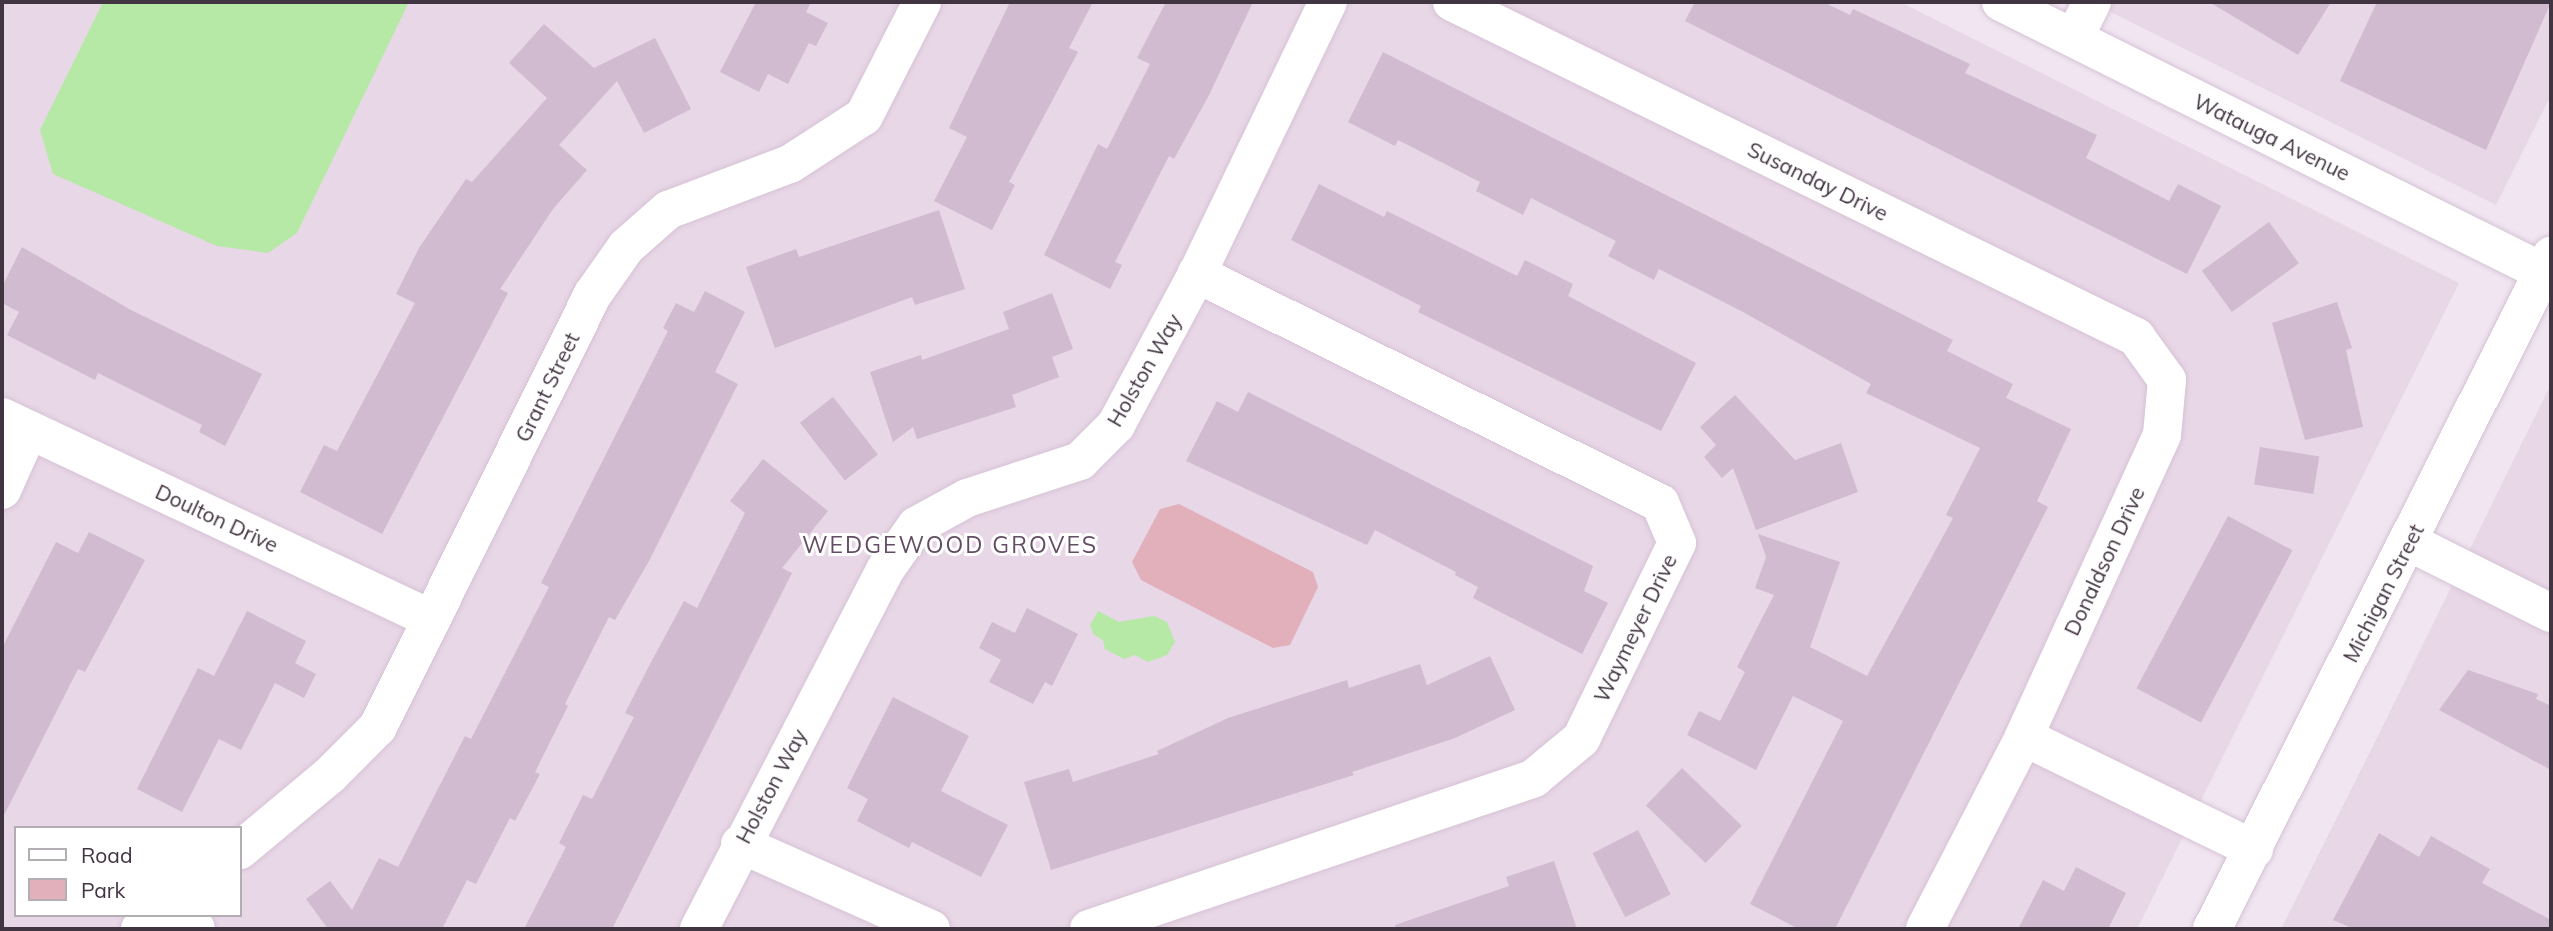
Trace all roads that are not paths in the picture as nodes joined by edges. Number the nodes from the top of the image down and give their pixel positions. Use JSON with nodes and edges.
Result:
{"nodes":[{"id":1,"x":922,"y":2,"type":"edge"},
{"id":2,"x":1328,"y":2,"type":"edge"},
{"id":3,"x":1452,"y":2,"type":"edge"},
{"id":4,"x":2001,"y":2,"type":"edge"},
{"id":5,"x":2092,"y":2,"type":"edge"},
{"id":6,"x":2074,"y":38,"type":"junction"},
{"id":7,"x":2547,"y":264,"type":"edge"},
{"id":8,"x":1197,"y":274,"type":"junction"},
{"id":9,"x":2167,"y":380,"type":"joint"},
{"id":10,"x":16,"y":424,"type":"edge"},
{"id":11,"x":2,"y":490,"type":"edge"},
{"id":12,"x":2409,"y":541,"type":"junction"},
{"id":13,"x":2551,"y":612,"type":"edge"},
{"id":14,"x":432,"y":619,"type":"junction"},
{"id":15,"x":2024,"y":737,"type":"junction"},
{"id":16,"x":740,"y":844,"type":"junction"},
{"id":17,"x":242,"y":848,"type":"edge"},
{"id":18,"x":2254,"y":849,"type":"junction"},
{"id":19,"x":156,"y":917,"type":"edge"},
{"id":20,"x":2215,"y":928,"type":"edge"},
{"id":21,"x":141,"y":929,"type":"edge"},
{"id":22,"x":699,"y":929,"type":"edge"},
{"id":23,"x":931,"y":929,"type":"edge"},
{"id":24,"x":1089,"y":929,"type":"edge"},
{"id":25,"x":1926,"y":929,"type":"edge"}],
"edges":[{"from":1,"to":14,"type":"street","name":"Grant Street"},
{"from":2,"to":8,"type":"street","name":"Holston Way"},
{"from":3,"to":9,"type":"street","name":"Susanday Drive"},
{"from":4,"to":6,"type":"street","name":"Watauga Avenue"},
{"from":5,"to":6,"type":"street"},
{"from":6,"to":7,"type":"street","name":"Watauga Avenue"},
{"from":7,"to":12,"type":"street","name":"Michigan Street"},
{"from":8,"to":16,"type":"street","name":"Holston Way"},
{"from":8,"to":24,"type":"street","name":"Waymeyer Drive"},
{"from":9,"to":15,"type":"street","name":"Donaldson Drive"},
{"from":10,"to":11,"type":"street"},
{"from":10,"to":14,"type":"street","name":"Doulton Drive"},
{"from":12,"to":13,"type":"street"},
{"from":12,"to":18,"type":"street","name":"Michigan Street"},
{"from":14,"to":17,"type":"street","name":"Grant Street"},
{"from":15,"to":18,"type":"street"},
{"from":15,"to":25,"type":"street","name":"Donaldson Drive"},
{"from":16,"to":22,"type":"street","name":"Holston Way"},
{"from":16,"to":23,"type":"street"},
{"from":18,"to":20,"type":"street","name":"Michigan Street"},
{"from":19,"to":21,"type":"street"}]}
